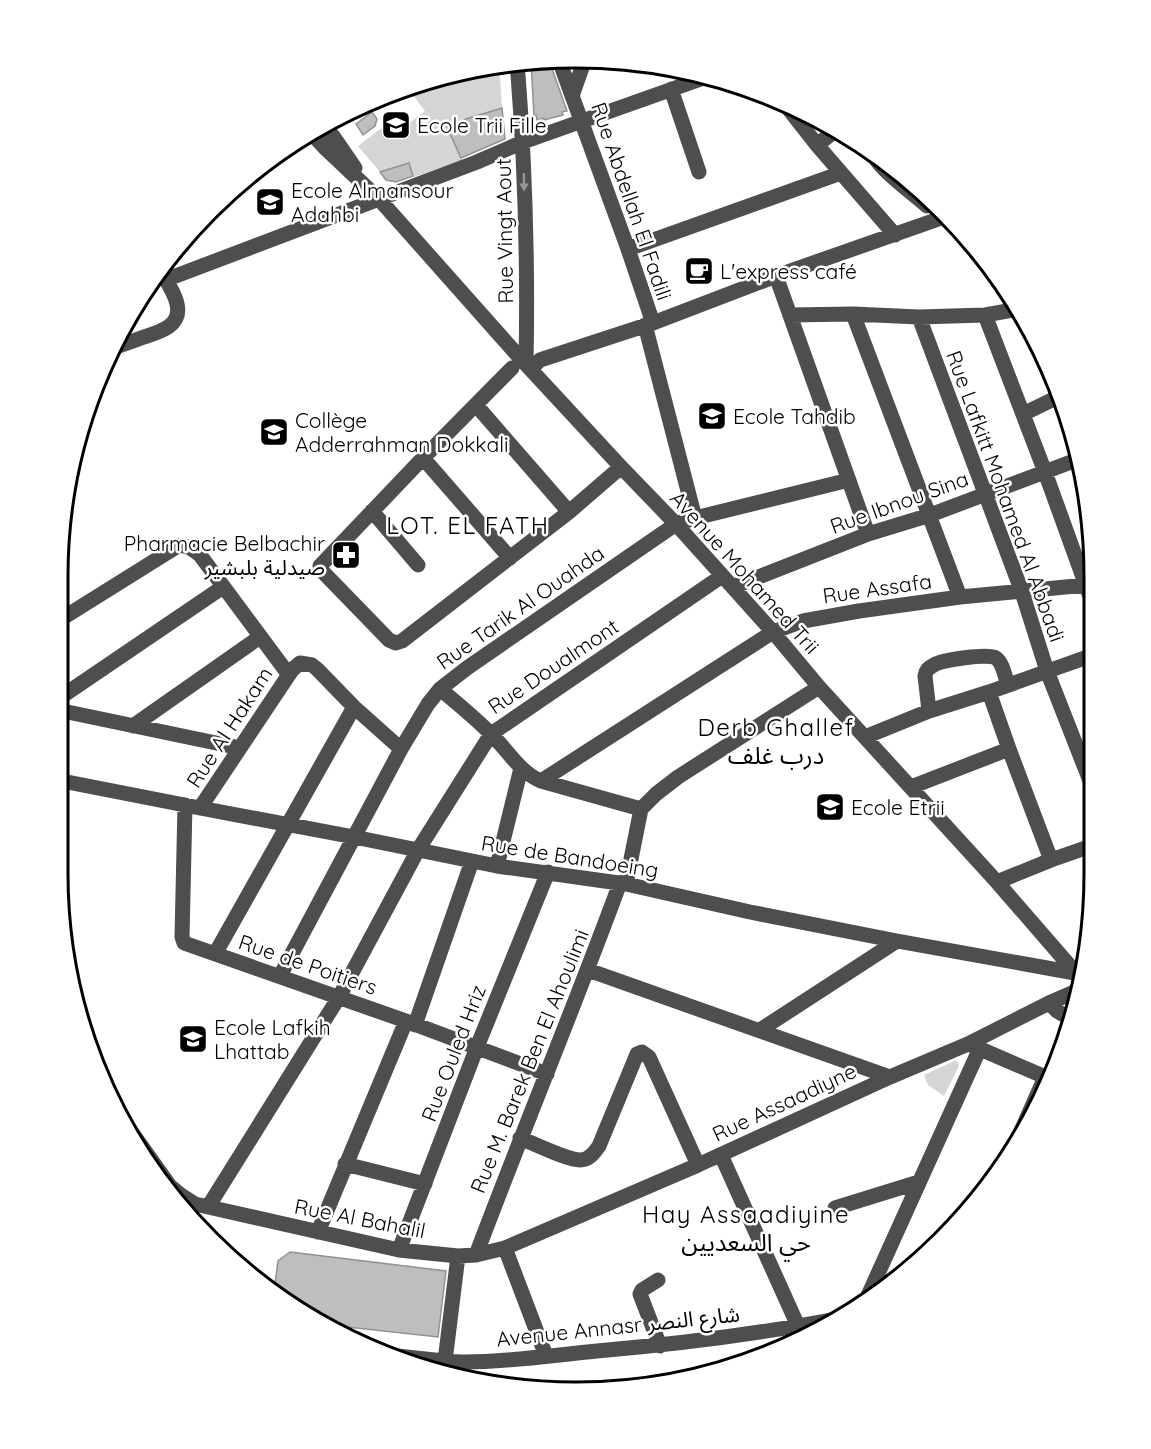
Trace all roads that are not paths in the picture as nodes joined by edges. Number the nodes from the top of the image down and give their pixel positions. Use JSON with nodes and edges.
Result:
{"nodes":[{"id":1,"x":562,"y":68,"type":"edge"},
{"id":2,"x":582,"y":68,"type":"edge"},
{"id":3,"x":518,"y":71,"type":"edge"},
{"id":4,"x":693,"y":81,"type":"edge"},
{"id":5,"x":671,"y":89,"type":"junction"},
{"id":6,"x":572,"y":96,"type":"junction"},
{"id":7,"x":795,"y":118,"type":"edge"},
{"id":8,"x":582,"y":121,"type":"junction"},
{"id":9,"x":329,"y":132,"type":"edge"},
{"id":10,"x":829,"y":136,"type":"edge"},
{"id":11,"x":317,"y":139,"type":"edge"},
{"id":12,"x":523,"y":142,"type":"junction"},
{"id":13,"x":817,"y":146,"type":"junction"},
{"id":14,"x":699,"y":172,"type":"dead end"},
{"id":15,"x":841,"y":173,"type":"junction"},
{"id":16,"x":376,"y":197,"type":"junction"},
{"id":17,"x":926,"y":208,"type":"edge"},
{"id":18,"x":938,"y":219,"type":"edge"},
{"id":19,"x":917,"y":227,"type":"junction"},
{"id":20,"x":895,"y":235,"type":"junction"},
{"id":21,"x":628,"y":249,"type":"junction"},
{"id":22,"x":167,"y":274,"type":"edge"},
{"id":23,"x":776,"y":276,"type":"junction"},
{"id":24,"x":164,"y":277,"type":"edge"},
{"id":25,"x":1008,"y":311,"type":"edge"},
{"id":26,"x":853,"y":314,"type":"junction"},
{"id":27,"x":790,"y":315,"type":"junction"},
{"id":28,"x":985,"y":315,"type":"junction"},
{"id":29,"x":919,"y":317,"type":"junction"},
{"id":30,"x":649,"y":324,"type":"junction"},
{"id":31,"x":124,"y":344,"type":"edge"},
{"id":32,"x":523,"y":367,"type":"junction"},
{"id":33,"x":1052,"y":400,"type":"edge"},
{"id":34,"x":477,"y":405,"type":"junction"},
{"id":35,"x":1023,"y":414,"type":"junction"},
{"id":36,"x":423,"y":458,"type":"junction"},
{"id":37,"x":1071,"y":462,"type":"edge"},
{"id":38,"x":621,"y":467,"type":"junction"},
{"id":39,"x":1045,"y":472,"type":"junction"},
{"id":40,"x":849,"y":480,"type":"junction"},
{"id":41,"x":985,"y":494,"type":"junction"},
{"id":42,"x":372,"y":511,"type":"junction"},
{"id":43,"x":570,"y":512,"type":"junction"},
{"id":44,"x":930,"y":515,"type":"junction"},
{"id":45,"x":695,"y":518,"type":"junction"},
{"id":46,"x":676,"y":524,"type":"junction"},
{"id":47,"x":868,"y":534,"type":"junction"},
{"id":48,"x":510,"y":558,"type":"junction"},
{"id":49,"x":418,"y":565,"type":"dead end"},
{"id":50,"x":722,"y":576,"type":"junction"},
{"id":51,"x":1084,"y":579,"type":"edge"},
{"id":52,"x":1084,"y":585,"type":"edge"},
{"id":53,"x":224,"y":587,"type":"junction"},
{"id":54,"x":733,"y":587,"type":"junction"},
{"id":55,"x":1022,"y":592,"type":"junction"},
{"id":56,"x":960,"y":597,"type":"junction"},
{"id":57,"x":68,"y":615,"type":"edge"},
{"id":58,"x":773,"y":632,"type":"junction"},
{"id":59,"x":260,"y":637,"type":"junction"},
{"id":60,"x":1084,"y":658,"type":"edge"},
{"id":61,"x":1047,"y":671,"type":"junction"},
{"id":62,"x":289,"y":675,"type":"junction"},
{"id":63,"x":1008,"y":685,"type":"junction"},
{"id":64,"x":819,"y":687,"type":"junction"},
{"id":65,"x":440,"y":689,"type":"junction"},
{"id":66,"x":68,"y":692,"type":"edge"},
{"id":67,"x":989,"y":692,"type":"junction"},
{"id":68,"x":354,"y":707,"type":"junction"},
{"id":69,"x":929,"y":711,"type":"junction"},
{"id":70,"x":68,"y":712,"type":"edge"},
{"id":71,"x":133,"y":726,"type":"junction"},
{"id":72,"x":491,"y":734,"type":"junction"},
{"id":73,"x":865,"y":737,"type":"junction"},
{"id":74,"x":240,"y":748,"type":"junction"},
{"id":75,"x":401,"y":749,"type":"junction"},
{"id":76,"x":1009,"y":749,"type":"junction"},
{"id":77,"x":1084,"y":765,"type":"edge"},
{"id":78,"x":521,"y":768,"type":"junction"},
{"id":79,"x":68,"y":782,"type":"edge"},
{"id":80,"x":541,"y":782,"type":"junction"},
{"id":81,"x":911,"y":787,"type":"junction"},
{"id":82,"x":193,"y":807,"type":"junction"},
{"id":83,"x":641,"y":809,"type":"junction"},
{"id":84,"x":288,"y":824,"type":"junction"},
{"id":85,"x":354,"y":837,"type":"junction"},
{"id":86,"x":1084,"y":848,"type":"edge"},
{"id":87,"x":418,"y":850,"type":"junction"},
{"id":88,"x":1051,"y":860,"type":"junction"},
{"id":89,"x":472,"y":861,"type":"junction"},
{"id":90,"x":497,"y":866,"type":"junction"},
{"id":91,"x":548,"y":872,"type":"junction"},
{"id":92,"x":997,"y":882,"type":"junction"},
{"id":93,"x":623,"y":884,"type":"junction"},
{"id":94,"x":897,"y":941,"type":"junction"},
{"id":95,"x":215,"y":954,"type":"junction"},
{"id":96,"x":588,"y":970,"type":"junction"},
{"id":97,"x":1074,"y":971,"type":"edge"},
{"id":98,"x":1074,"y":975,"type":"edge"},
{"id":99,"x":280,"y":976,"type":"junction"},
{"id":100,"x":1069,"y":994,"type":"edge"},
{"id":101,"x":339,"y":997,"type":"junction"},
{"id":102,"x":1049,"y":1003,"type":"junction"},
{"id":103,"x":1063,"y":1014,"type":"edge"},
{"id":104,"x":411,"y":1023,"type":"junction"},
{"id":105,"x":760,"y":1030,"type":"junction"},
{"id":106,"x":974,"y":1046,"type":"junction"},
{"id":107,"x":477,"y":1047,"type":"junction"},
{"id":108,"x":547,"y":1074,"type":"junction"},
{"id":109,"x":1042,"y":1075,"type":"edge"},
{"id":110,"x":890,"y":1077,"type":"junction"},
{"id":111,"x":520,"y":1138,"type":"junction"},
{"id":112,"x":721,"y":1155,"type":"junction"},
{"id":113,"x":345,"y":1164,"type":"junction"},
{"id":114,"x":698,"y":1166,"type":"junction"},
{"id":115,"x":920,"y":1182,"type":"junction"},
{"id":116,"x":425,"y":1184,"type":"junction"},
{"id":117,"x":186,"y":1199,"type":"edge"},
{"id":118,"x":208,"y":1207,"type":"junction"},
{"id":119,"x":835,"y":1208,"type":"dead end"},
{"id":120,"x":318,"y":1232,"type":"junction"},
{"id":121,"x":505,"y":1248,"type":"junction"},
{"id":122,"x":399,"y":1250,"type":"junction"},
{"id":123,"x":476,"y":1255,"type":"junction"},
{"id":124,"x":458,"y":1256,"type":"junction"},
{"id":125,"x":658,"y":1280,"type":"dead end"},
{"id":126,"x":872,"y":1286,"type":"edge"},
{"id":127,"x":810,"y":1324,"type":"edge"},
{"id":128,"x":798,"y":1326,"type":"junction"},
{"id":129,"x":660,"y":1346,"type":"junction"},
{"id":130,"x":546,"y":1356,"type":"junction"},
{"id":131,"x":426,"y":1359,"type":"edge"},
{"id":132,"x":445,"y":1361,"type":"junction"}],
"edges":[{"from":1,"to":6,"type":"street","name":"Rue Abdellah El Fadili"},
{"from":2,"to":6,"type":"street"},
{"from":3,"to":12,"type":"street","name":"Rue Vingt Aout"},
{"from":4,"to":5,"type":"street"},
{"from":5,"to":8,"type":"street"},
{"from":5,"to":14,"type":"street"},
{"from":6,"to":8,"type":"street","name":"Rue Abdellah El Fadili"},
{"from":7,"to":13,"type":"street"},
{"from":8,"to":12,"type":"street"},
{"from":8,"to":21,"type":"street","name":"Rue Abdellah El Fadili"},
{"from":9,"to":16,"type":"street","name":"Avenue Mohamed Trii"},
{"from":10,"to":13,"type":"street"},
{"from":11,"to":16,"type":"street","name":"Avenue Mohamed Trii"},
{"from":12,"to":16,"type":"street"},
{"from":12,"to":32,"type":"street","name":"Rue Vingt Aout","one_way":true},
{"from":13,"to":15,"type":"street"},
{"from":15,"to":20,"type":"street"},
{"from":15,"to":21,"type":"street"},
{"from":16,"to":22,"type":"street"},
{"from":16,"to":32,"type":"street","name":"Avenue Mohamed Trii"},
{"from":17,"to":19,"type":"street"},
{"from":18,"to":19,"type":"street"},
{"from":19,"to":20,"type":"street"},
{"from":20,"to":23,"type":"street"},
{"from":21,"to":30,"type":"street","name":"Rue Abdellah El Fadili"},
{"from":23,"to":27,"type":"street"},
{"from":23,"to":30,"type":"street"},
{"from":24,"to":31,"type":"street"},
{"from":25,"to":28,"type":"street"},
{"from":26,"to":27,"type":"street"},
{"from":26,"to":29,"type":"street"},
{"from":26,"to":44,"type":"street"},
{"from":27,"to":40,"type":"street"},
{"from":28,"to":29,"type":"street"},
{"from":28,"to":35,"type":"street"},
{"from":29,"to":41,"type":"street","name":"Rue Lafkitt Mohamed Al Abbadi"},
{"from":30,"to":32,"type":"street"},
{"from":30,"to":45,"type":"street","name":"Rue Abdellah El Fadili"},
{"from":32,"to":34,"type":"street"},
{"from":32,"to":38,"type":"street","name":"Avenue Mohamed Trii"},
{"from":33,"to":35,"type":"street"},
{"from":34,"to":36,"type":"street"},
{"from":34,"to":43,"type":"street"},
{"from":35,"to":39,"type":"street"},
{"from":36,"to":42,"type":"street"},
{"from":36,"to":48,"type":"street"},
{"from":37,"to":39,"type":"street","name":"Rue Ibnou Sina"},
{"from":38,"to":43,"type":"street"},
{"from":38,"to":46,"type":"street","name":"Avenue Mohamed Trii"},
{"from":39,"to":41,"type":"street","name":"Rue Ibnou Sina"},
{"from":39,"to":51,"type":"street"},
{"from":40,"to":45,"type":"street","name":"Rue Tarik Al Ouahda"},
{"from":40,"to":47,"type":"street"},
{"from":41,"to":44,"type":"street","name":"Rue Ibnou Sina"},
{"from":41,"to":55,"type":"street","name":"Rue Lafkitt Mohamed Al Abbadi"},
{"from":42,"to":48,"type":"street"},
{"from":42,"to":49,"type":"street"},
{"from":43,"to":48,"type":"street"},
{"from":44,"to":47,"type":"street","name":"Rue Ibnou Sina"},
{"from":44,"to":56,"type":"street"},
{"from":45,"to":46,"type":"street","name":"Rue Tarik Al Ouahda"},
{"from":46,"to":50,"type":"street","name":"Avenue Mohamed Trii"},
{"from":46,"to":65,"type":"street","name":"Rue Tarik Al Ouahda"},
{"from":47,"to":54,"type":"street","name":"Rue Ibnou Sina"},
{"from":50,"to":54,"type":"street","name":"Avenue Mohamed Trii"},
{"from":50,"to":72,"type":"street","name":"Rue Doualmont"},
{"from":52,"to":55,"type":"street","name":"Rue Assafa"},
{"from":53,"to":57,"type":"street"},
{"from":53,"to":59,"type":"street"},
{"from":53,"to":66,"type":"street"},
{"from":54,"to":58,"type":"street","name":"Avenue Mohamed Trii"},
{"from":55,"to":56,"type":"street","name":"Rue Assafa"},
{"from":55,"to":61,"type":"street","name":"Rue Lafkitt Mohamed Al Abbadi"},
{"from":56,"to":58,"type":"street","name":"Rue Assafa"},
{"from":58,"to":64,"type":"street","name":"Avenue Mohamed Trii"},
{"from":58,"to":80,"type":"street","name":"Rue Assafa"},
{"from":59,"to":62,"type":"street"},
{"from":59,"to":71,"type":"street"},
{"from":60,"to":61,"type":"street"},
{"from":61,"to":63,"type":"street"},
{"from":61,"to":77,"type":"street","name":"Rue Lafkitt Mohamed Al Abbadi"},
{"from":62,"to":68,"type":"street","name":"Rue Al Hakam"},
{"from":62,"to":74,"type":"street","name":"Rue Al Hakam"},
{"from":63,"to":67,"type":"street"},
{"from":63,"to":69,"type":"street"},
{"from":64,"to":73,"type":"street","name":"Avenue Mohamed Trii"},
{"from":64,"to":83,"type":"street"},
{"from":65,"to":72,"type":"street"},
{"from":65,"to":75,"type":"street","name":"Rue Tarik Al Ouahda"},
{"from":67,"to":69,"type":"street"},
{"from":67,"to":76,"type":"street"},
{"from":68,"to":75,"type":"street","name":"Rue Al Hakam"},
{"from":68,"to":84,"type":"street"},
{"from":69,"to":73,"type":"street"},
{"from":70,"to":71,"type":"street"},
{"from":71,"to":74,"type":"street"},
{"from":72,"to":78,"type":"street"},
{"from":72,"to":87,"type":"street","name":"Rue Doualmont"},
{"from":73,"to":81,"type":"street","name":"Avenue Mohamed Trii"},
{"from":74,"to":82,"type":"street","name":"Rue Al Hakam"},
{"from":75,"to":85,"type":"street","name":"Rue Tarik Al Ouahda"},
{"from":76,"to":81,"type":"street"},
{"from":76,"to":88,"type":"street"},
{"from":78,"to":80,"type":"street"},
{"from":78,"to":90,"type":"street"},
{"from":79,"to":82,"type":"street","name":"Rue de Bandoeing"},
{"from":80,"to":83,"type":"street"},
{"from":81,"to":92,"type":"street","name":"Avenue Mohamed Trii"},
{"from":82,"to":84,"type":"street","name":"Rue de Bandoeing"},
{"from":82,"to":95,"type":"street","name":"Rue de Poitiers"},
{"from":83,"to":93,"type":"street","name":"Rue M. Barek Ben El Ahoulimi"},
{"from":84,"to":85,"type":"street","name":"Rue de Bandoeing"},
{"from":84,"to":95,"type":"street"},
{"from":85,"to":87,"type":"street","name":"Rue de Bandoeing"},
{"from":85,"to":99,"type":"street","name":"Rue Tarik Al Ouahda"},
{"from":86,"to":88,"type":"street"},
{"from":87,"to":89,"type":"street","name":"Rue de Bandoeing"},
{"from":87,"to":101,"type":"street","name":"Rue Doualmont"},
{"from":88,"to":92,"type":"street"},
{"from":89,"to":90,"type":"street","name":"Rue de Bandoeing"},
{"from":89,"to":104,"type":"street"},
{"from":90,"to":91,"type":"street","name":"Rue de Bandoeing"},
{"from":91,"to":93,"type":"street","name":"Rue de Bandoeing"},
{"from":91,"to":107,"type":"street","name":"Rue Ouled Hriz"},
{"from":92,"to":97,"type":"street","name":"Avenue Mohamed Trii"},
{"from":93,"to":94,"type":"street","name":"Rue de Bandoeing"},
{"from":93,"to":96,"type":"street","name":"Rue M. Barek Ben El Ahoulimi"},
{"from":94,"to":98,"type":"street","name":"Rue de Bandoeing"},
{"from":94,"to":105,"type":"street"},
{"from":95,"to":99,"type":"street","name":"Rue de Poitiers"},
{"from":96,"to":105,"type":"street"},
{"from":96,"to":108,"type":"street","name":"Rue M. Barek Ben El Ahoulimi"},
{"from":99,"to":101,"type":"street","name":"Rue de Poitiers"},
{"from":100,"to":102,"type":"street","name":"Rue Assaadiyne"},
{"from":101,"to":104,"type":"street","name":"Rue de Poitiers"},
{"from":101,"to":118,"type":"street","name":"Rue Doualmont"},
{"from":102,"to":103,"type":"street"},
{"from":102,"to":106,"type":"street","name":"Rue Assaadiyne"},
{"from":104,"to":107,"type":"street","name":"Rue de Poitiers"},
{"from":104,"to":113,"type":"street"},
{"from":105,"to":110,"type":"street"},
{"from":106,"to":109,"type":"street"},
{"from":106,"to":110,"type":"street","name":"Rue Assaadiyne"},
{"from":106,"to":115,"type":"street"},
{"from":107,"to":108,"type":"street","name":"Rue de Poitiers"},
{"from":107,"to":116,"type":"street","name":"Rue Ouled Hriz"},
{"from":108,"to":111,"type":"street","name":"Rue M. Barek Ben El Ahoulimi"},
{"from":110,"to":112,"type":"street","name":"Rue Assaadiyne"},
{"from":111,"to":114,"type":"street"},
{"from":111,"to":123,"type":"street","name":"Rue M. Barek Ben El Ahoulimi"},
{"from":112,"to":114,"type":"street","name":"Rue Assaadiyne"},
{"from":112,"to":128,"type":"street"},
{"from":113,"to":116,"type":"street"},
{"from":113,"to":120,"type":"street"},
{"from":114,"to":121,"type":"street","name":"Rue Assaadiyne"},
{"from":115,"to":119,"type":"street"},
{"from":115,"to":126,"type":"street"},
{"from":116,"to":122,"type":"street","name":"Rue Ouled Hriz"},
{"from":117,"to":118,"type":"street","name":"Rue Al Bahalil"},
{"from":118,"to":120,"type":"street","name":"Rue Al Bahalil"},
{"from":120,"to":122,"type":"street","name":"Rue Al Bahalil"},
{"from":121,"to":123,"type":"street","name":"Rue Al Bahalil"},
{"from":121,"to":130,"type":"street"},
{"from":122,"to":124,"type":"street","name":"Rue Al Bahalil"},
{"from":123,"to":124,"type":"street","name":"Rue Al Bahalil"},
{"from":124,"to":132,"type":"street"},
{"from":125,"to":129,"type":"street"},
{"from":127,"to":128,"type":"street","name":"Avenue Annasr شارع النصر"},
{"from":128,"to":129,"type":"street","name":"Avenue Annasr شارع النصر"},
{"from":129,"to":130,"type":"street","name":"Avenue Annasr شارع النصر"},
{"from":130,"to":132,"type":"street","name":"Avenue Annasr شارع النصر"},
{"from":131,"to":132,"type":"street","name":"Avenue Annasr شارع النصر"}]}
